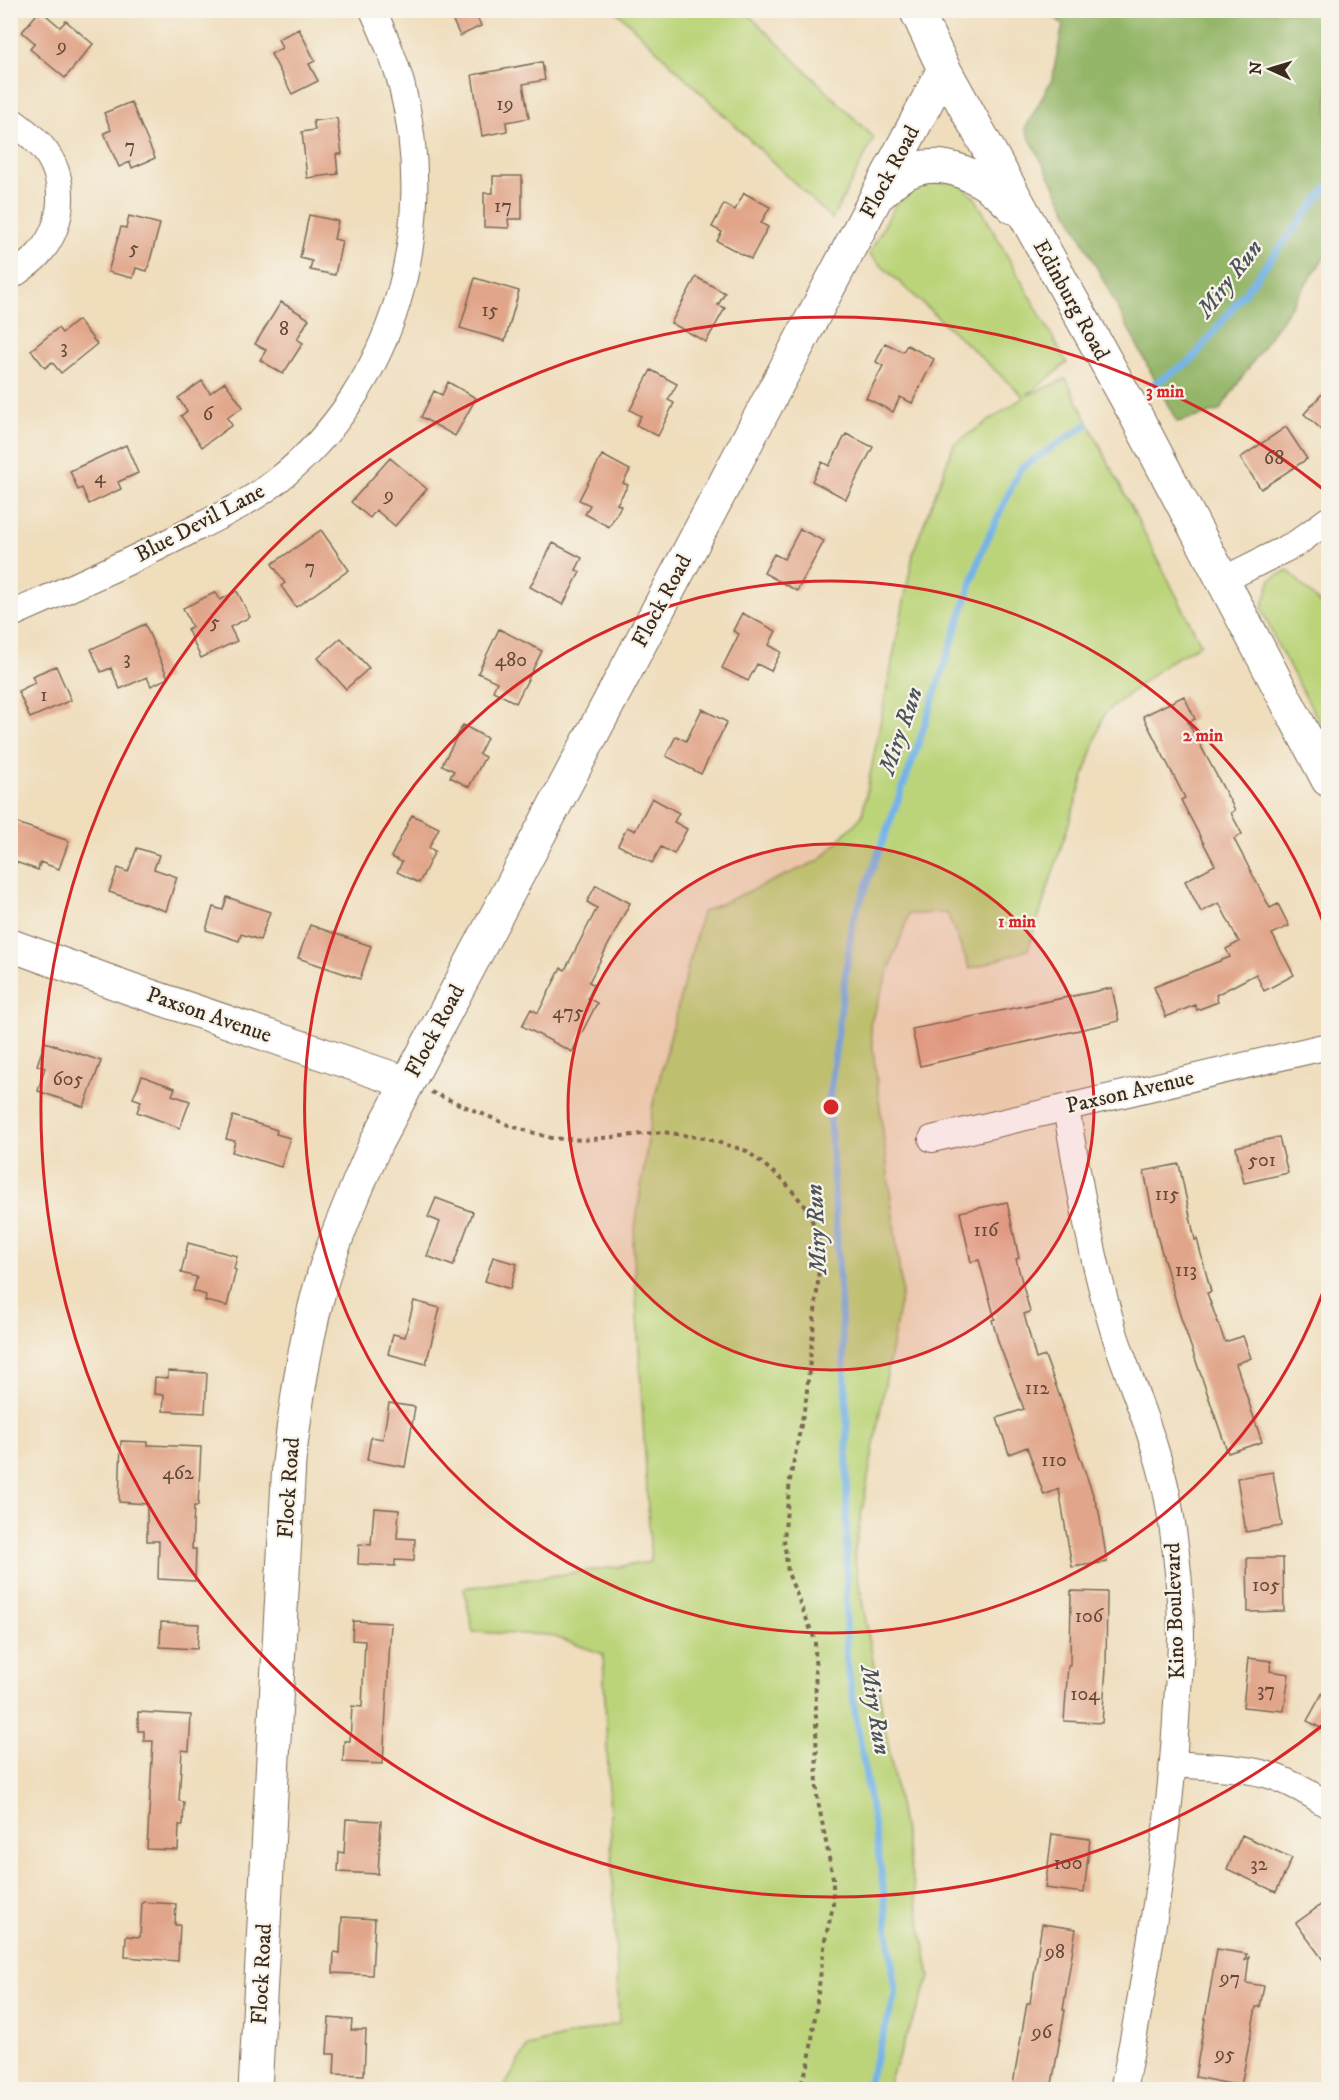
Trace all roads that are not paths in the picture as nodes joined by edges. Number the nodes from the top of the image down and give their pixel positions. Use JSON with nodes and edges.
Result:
{"nodes":[{"id":1,"x":373,"y":10,"type":"edge"},
{"id":2,"x":916,"y":10,"type":"edge"},
{"id":3,"x":944,"y":69,"type":"junction"},
{"id":4,"x":10,"y":119,"type":"edge"},
{"id":5,"x":877,"y":196,"type":"junction"},
{"id":6,"x":1027,"y":221,"type":"junction"},
{"id":7,"x":10,"y":278,"type":"edge"},
{"id":8,"x":1329,"y":520,"type":"edge"},
{"id":9,"x":1223,"y":580,"type":"junction"},
{"id":10,"x":10,"y":615,"type":"edge"},
{"id":11,"x":1329,"y":780,"type":"edge"},
{"id":12,"x":10,"y":945,"type":"edge"},
{"id":13,"x":1329,"y":1046,"type":"edge"},
{"id":14,"x":408,"y":1083,"type":"junction"},
{"id":15,"x":1066,"y":1107,"type":"junction"},
{"id":16,"x":932,"y":1138,"type":"dead end"},
{"id":17,"x":1173,"y":1764,"type":"junction"},
{"id":18,"x":1329,"y":1805,"type":"edge"},
{"id":19,"x":255,"y":2090,"type":"edge"},
{"id":20,"x":1123,"y":2090,"type":"edge"}],
"edges":[{"from":1,"to":10,"type":"street","name":"Blue Devil Lane"},
{"from":2,"to":3,"type":"main road","name":"Edinburg Road"},
{"from":3,"to":5,"type":"main road","name":"Flock Road"},
{"from":3,"to":6,"type":"main road","name":"Edinburg Road"},
{"from":4,"to":7,"type":"street"},
{"from":5,"to":6,"type":"main road"},
{"from":5,"to":14,"type":"main road","name":"Flock Road"},
{"from":6,"to":9,"type":"main road","name":"Edinburg Road"},
{"from":8,"to":9,"type":"street"},
{"from":9,"to":11,"type":"main road","name":"Edinburg Road"},
{"from":12,"to":14,"type":"street","name":"Paxson Avenue"},
{"from":13,"to":15,"type":"street","name":"Paxson Avenue"},
{"from":14,"to":19,"type":"main road","name":"Flock Road"},
{"from":15,"to":16,"type":"street","name":"Paxson Avenue"},
{"from":15,"to":17,"type":"street","name":"Kino Boulevard"},
{"from":17,"to":18,"type":"street"},
{"from":17,"to":20,"type":"street","name":"Kino Boulevard"}]}
